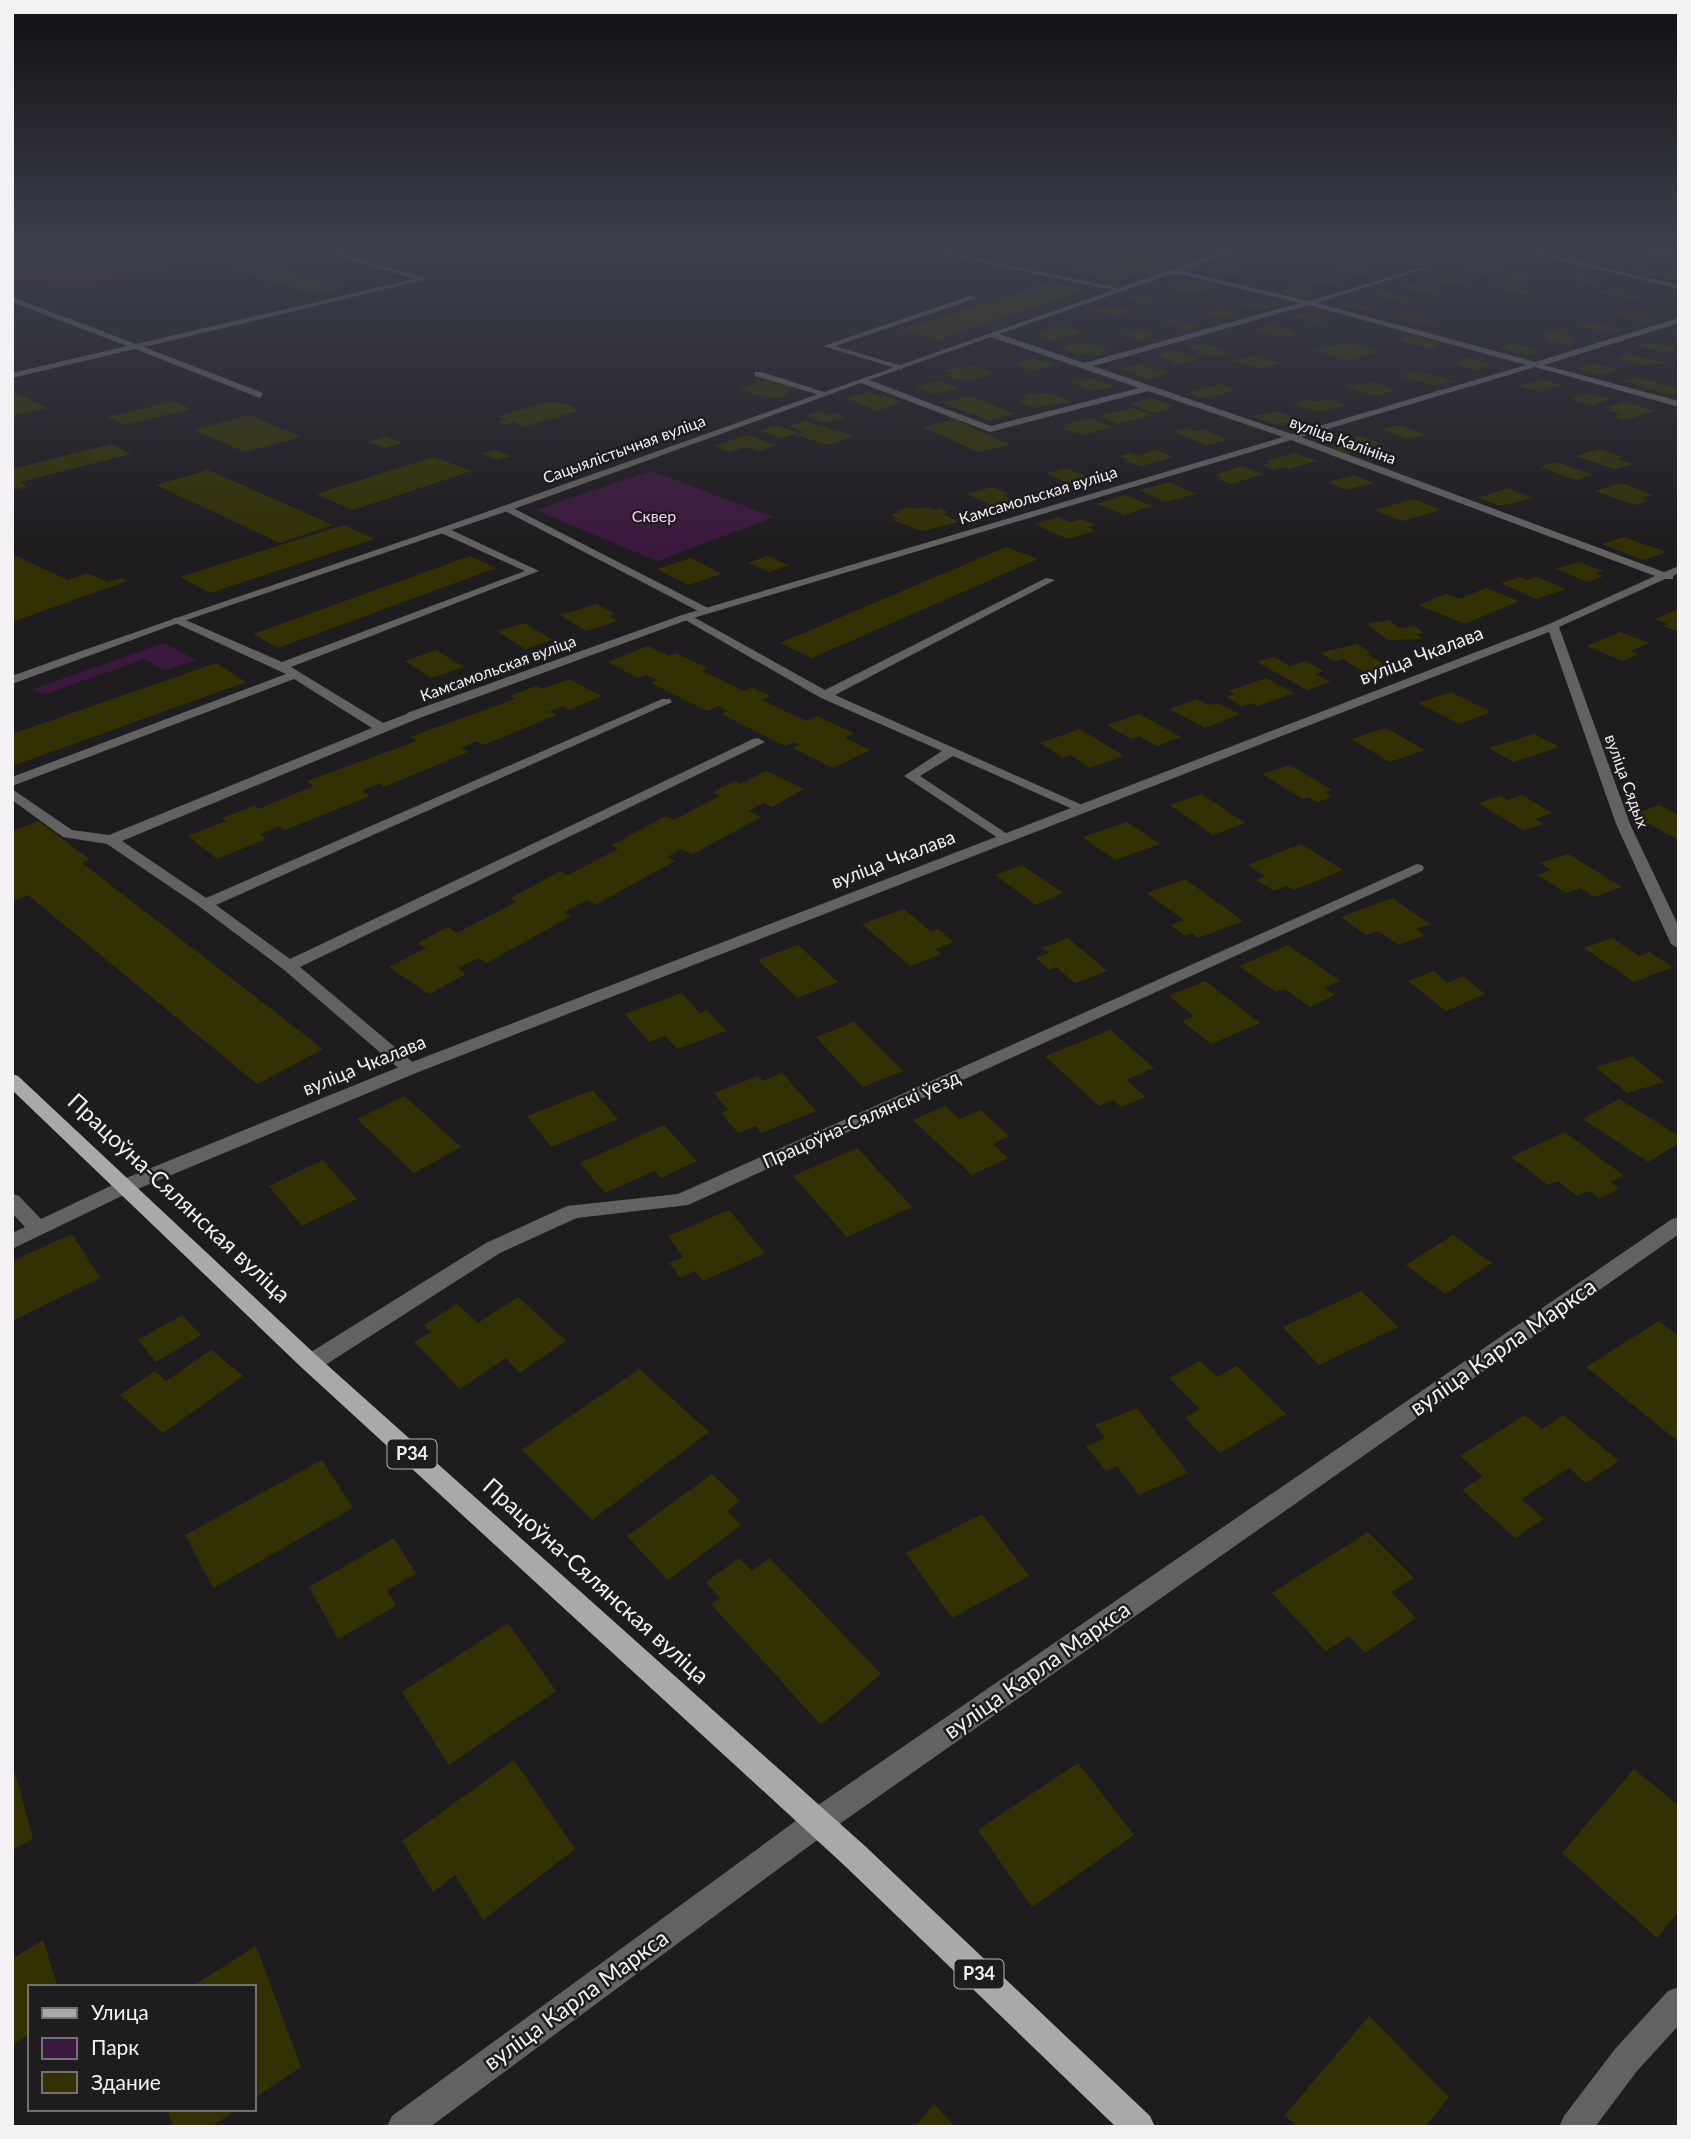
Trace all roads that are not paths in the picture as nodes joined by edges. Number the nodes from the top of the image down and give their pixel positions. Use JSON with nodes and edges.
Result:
{"nodes":[{"id":1,"x":130,"y":346,"type":"edge"},
{"id":2,"x":145,"y":346,"type":"edge"},
{"id":3,"x":828,"y":346,"type":"edge"},
{"id":4,"x":962,"y":346,"type":"edge"},
{"id":5,"x":1023,"y":346,"type":"edge"},
{"id":6,"x":1156,"y":346,"type":"edge"},
{"id":7,"x":1464,"y":346,"type":"edge"},
{"id":8,"x":1596,"y":346,"type":"edge"},
{"id":9,"x":136,"y":348,"type":"junction"},
{"id":10,"x":1534,"y":365,"type":"junction"},
{"id":11,"x":1081,"y":367,"type":"junction"},
{"id":12,"x":899,"y":368,"type":"junction"},
{"id":13,"x":758,"y":374,"type":"dead end"},
{"id":14,"x":12,"y":376,"type":"edge"},
{"id":15,"x":860,"y":380,"type":"junction"},
{"id":16,"x":1147,"y":388,"type":"junction"},
{"id":17,"x":823,"y":393,"type":"junction"},
{"id":18,"x":260,"y":395,"type":"dead end"},
{"id":19,"x":1679,"y":404,"type":"edge"},
{"id":20,"x":1289,"y":436,"type":"junction"},
{"id":21,"x":507,"y":508,"type":"junction"},
{"id":22,"x":443,"y":530,"type":"junction"},
{"id":23,"x":1679,"y":569,"type":"edge"},
{"id":24,"x":1664,"y":575,"type":"junction"},
{"id":25,"x":1050,"y":580,"type":"dead end"},
{"id":26,"x":1679,"y":581,"type":"edge"},
{"id":27,"x":706,"y":611,"type":"junction"},
{"id":28,"x":686,"y":617,"type":"junction"},
{"id":29,"x":177,"y":620,"type":"junction"},
{"id":30,"x":1553,"y":626,"type":"junction"},
{"id":31,"x":282,"y":666,"type":"junction"},
{"id":32,"x":293,"y":676,"type":"junction"},
{"id":33,"x":12,"y":680,"type":"edge"},
{"id":34,"x":825,"y":695,"type":"junction"},
{"id":35,"x":666,"y":702,"type":"dead end"},
{"id":36,"x":382,"y":728,"type":"junction"},
{"id":37,"x":758,"y":742,"type":"dead end"},
{"id":38,"x":952,"y":751,"type":"junction"},
{"id":39,"x":12,"y":782,"type":"edge"},
{"id":40,"x":15,"y":799,"type":"edge"},
{"id":41,"x":1082,"y":808,"type":"junction"},
{"id":42,"x":1004,"y":838,"type":"junction"},
{"id":43,"x":111,"y":841,"type":"junction"},
{"id":44,"x":1417,"y":868,"type":"dead end"},
{"id":45,"x":205,"y":904,"type":"junction"},
{"id":46,"x":1679,"y":944,"type":"edge"},
{"id":47,"x":289,"y":966,"type":"junction"},
{"id":48,"x":410,"y":1069,"type":"junction"},
{"id":49,"x":12,"y":1080,"type":"edge"},
{"id":50,"x":121,"y":1188,"type":"junction"},
{"id":51,"x":12,"y":1201,"type":"edge"},
{"id":52,"x":1679,"y":1224,"type":"edge"},
{"id":53,"x":38,"y":1229,"type":"junction"},
{"id":54,"x":12,"y":1242,"type":"edge"},
{"id":55,"x":311,"y":1363,"type":"junction"},
{"id":56,"x":818,"y":1822,"type":"junction"},
{"id":57,"x":1679,"y":2002,"type":"edge"},
{"id":58,"x":403,"y":2127,"type":"edge"},
{"id":59,"x":1139,"y":2127,"type":"edge"},
{"id":60,"x":1575,"y":2127,"type":"edge"}],
"edges":[{"from":1,"to":9,"type":"street"},
{"from":2,"to":9,"type":"street"},
{"from":3,"to":12,"type":"street"},
{"from":4,"to":12,"type":"street","name":"Сацыялістычная вуліца"},
{"from":5,"to":11,"type":"street","name":"вуліца Калініна"},
{"from":6,"to":11,"type":"street"},
{"from":7,"to":10,"type":"street"},
{"from":8,"to":10,"type":"street","name":"Камсамольская вуліца"},
{"from":9,"to":14,"type":"street"},
{"from":9,"to":18,"type":"street"},
{"from":10,"to":19,"type":"street"},
{"from":10,"to":20,"type":"street","name":"Камсамольская вуліца"},
{"from":11,"to":16,"type":"street","name":"вуліца Калініна"},
{"from":12,"to":15,"type":"street","name":"Сацыялістычная вуліца"},
{"from":13,"to":17,"type":"street"},
{"from":15,"to":16,"type":"street"},
{"from":15,"to":17,"type":"street","name":"Сацыялістычная вуліца"},
{"from":16,"to":20,"type":"street","name":"вуліца Калініна"},
{"from":17,"to":21,"type":"street","name":"Сацыялістычная вуліца"},
{"from":20,"to":24,"type":"street","name":"вуліца Калініна"},
{"from":20,"to":27,"type":"street","name":"Камсамольская вуліца"},
{"from":21,"to":22,"type":"street","name":"Сацыялістычная вуліца"},
{"from":21,"to":27,"type":"street"},
{"from":22,"to":29,"type":"street","name":"Сацыялістычная вуліца"},
{"from":22,"to":31,"type":"street"},
{"from":23,"to":24,"type":"street","name":"вуліца Чкалава"},
{"from":24,"to":26,"type":"street","name":"вуліца Калініна"},
{"from":24,"to":30,"type":"street","name":"вуліца Чкалава"},
{"from":25,"to":34,"type":"street"},
{"from":27,"to":28,"type":"street","name":"Камсамольская вуліца"},
{"from":28,"to":34,"type":"street"},
{"from":28,"to":36,"type":"street","name":"Камсамольская вуліца"},
{"from":29,"to":31,"type":"street"},
{"from":29,"to":33,"type":"street","name":"Сацыялістычная вуліца"},
{"from":30,"to":41,"type":"street","name":"вуліца Чкалава"},
{"from":30,"to":46,"type":"street","name":"вуліца Сядых"},
{"from":31,"to":32,"type":"street"},
{"from":32,"to":36,"type":"street"},
{"from":32,"to":39,"type":"street"},
{"from":34,"to":38,"type":"street"},
{"from":35,"to":45,"type":"street"},
{"from":36,"to":43,"type":"street","name":"Камсамольская вуліца"},
{"from":37,"to":47,"type":"street"},
{"from":38,"to":41,"type":"street"},
{"from":38,"to":42,"type":"street"},
{"from":40,"to":43,"type":"street"},
{"from":41,"to":42,"type":"street","name":"вуліца Чкалава"},
{"from":42,"to":48,"type":"street","name":"вуліца Чкалава"},
{"from":43,"to":45,"type":"street"},
{"from":44,"to":55,"type":"street","name":"Працоўна-Сялянскі ўезд"},
{"from":45,"to":47,"type":"street"},
{"from":47,"to":48,"type":"street"},
{"from":48,"to":50,"type":"street","name":"вуліца Чкалава"},
{"from":49,"to":50,"type":"main road","name":"Працоўна-Сялянская вуліца","number":"Р34"},
{"from":50,"to":53,"type":"street","name":"вуліца Чкалава"},
{"from":50,"to":55,"type":"main road","name":"Працоўна-Сялянская вуліца","number":"Р34"},
{"from":51,"to":53,"type":"street"},
{"from":52,"to":56,"type":"street","name":"вуліца Карла Маркса"},
{"from":53,"to":54,"type":"street","name":"вуліца Чкалава"},
{"from":55,"to":56,"type":"main road","name":"Працоўна-Сялянская вуліца","number":"Р34"},
{"from":56,"to":58,"type":"street","name":"вуліца Карла Маркса"},
{"from":56,"to":59,"type":"main road","name":"Працоўна-Сялянская вуліца","number":"Р34"},
{"from":57,"to":60,"type":"street"}]}
